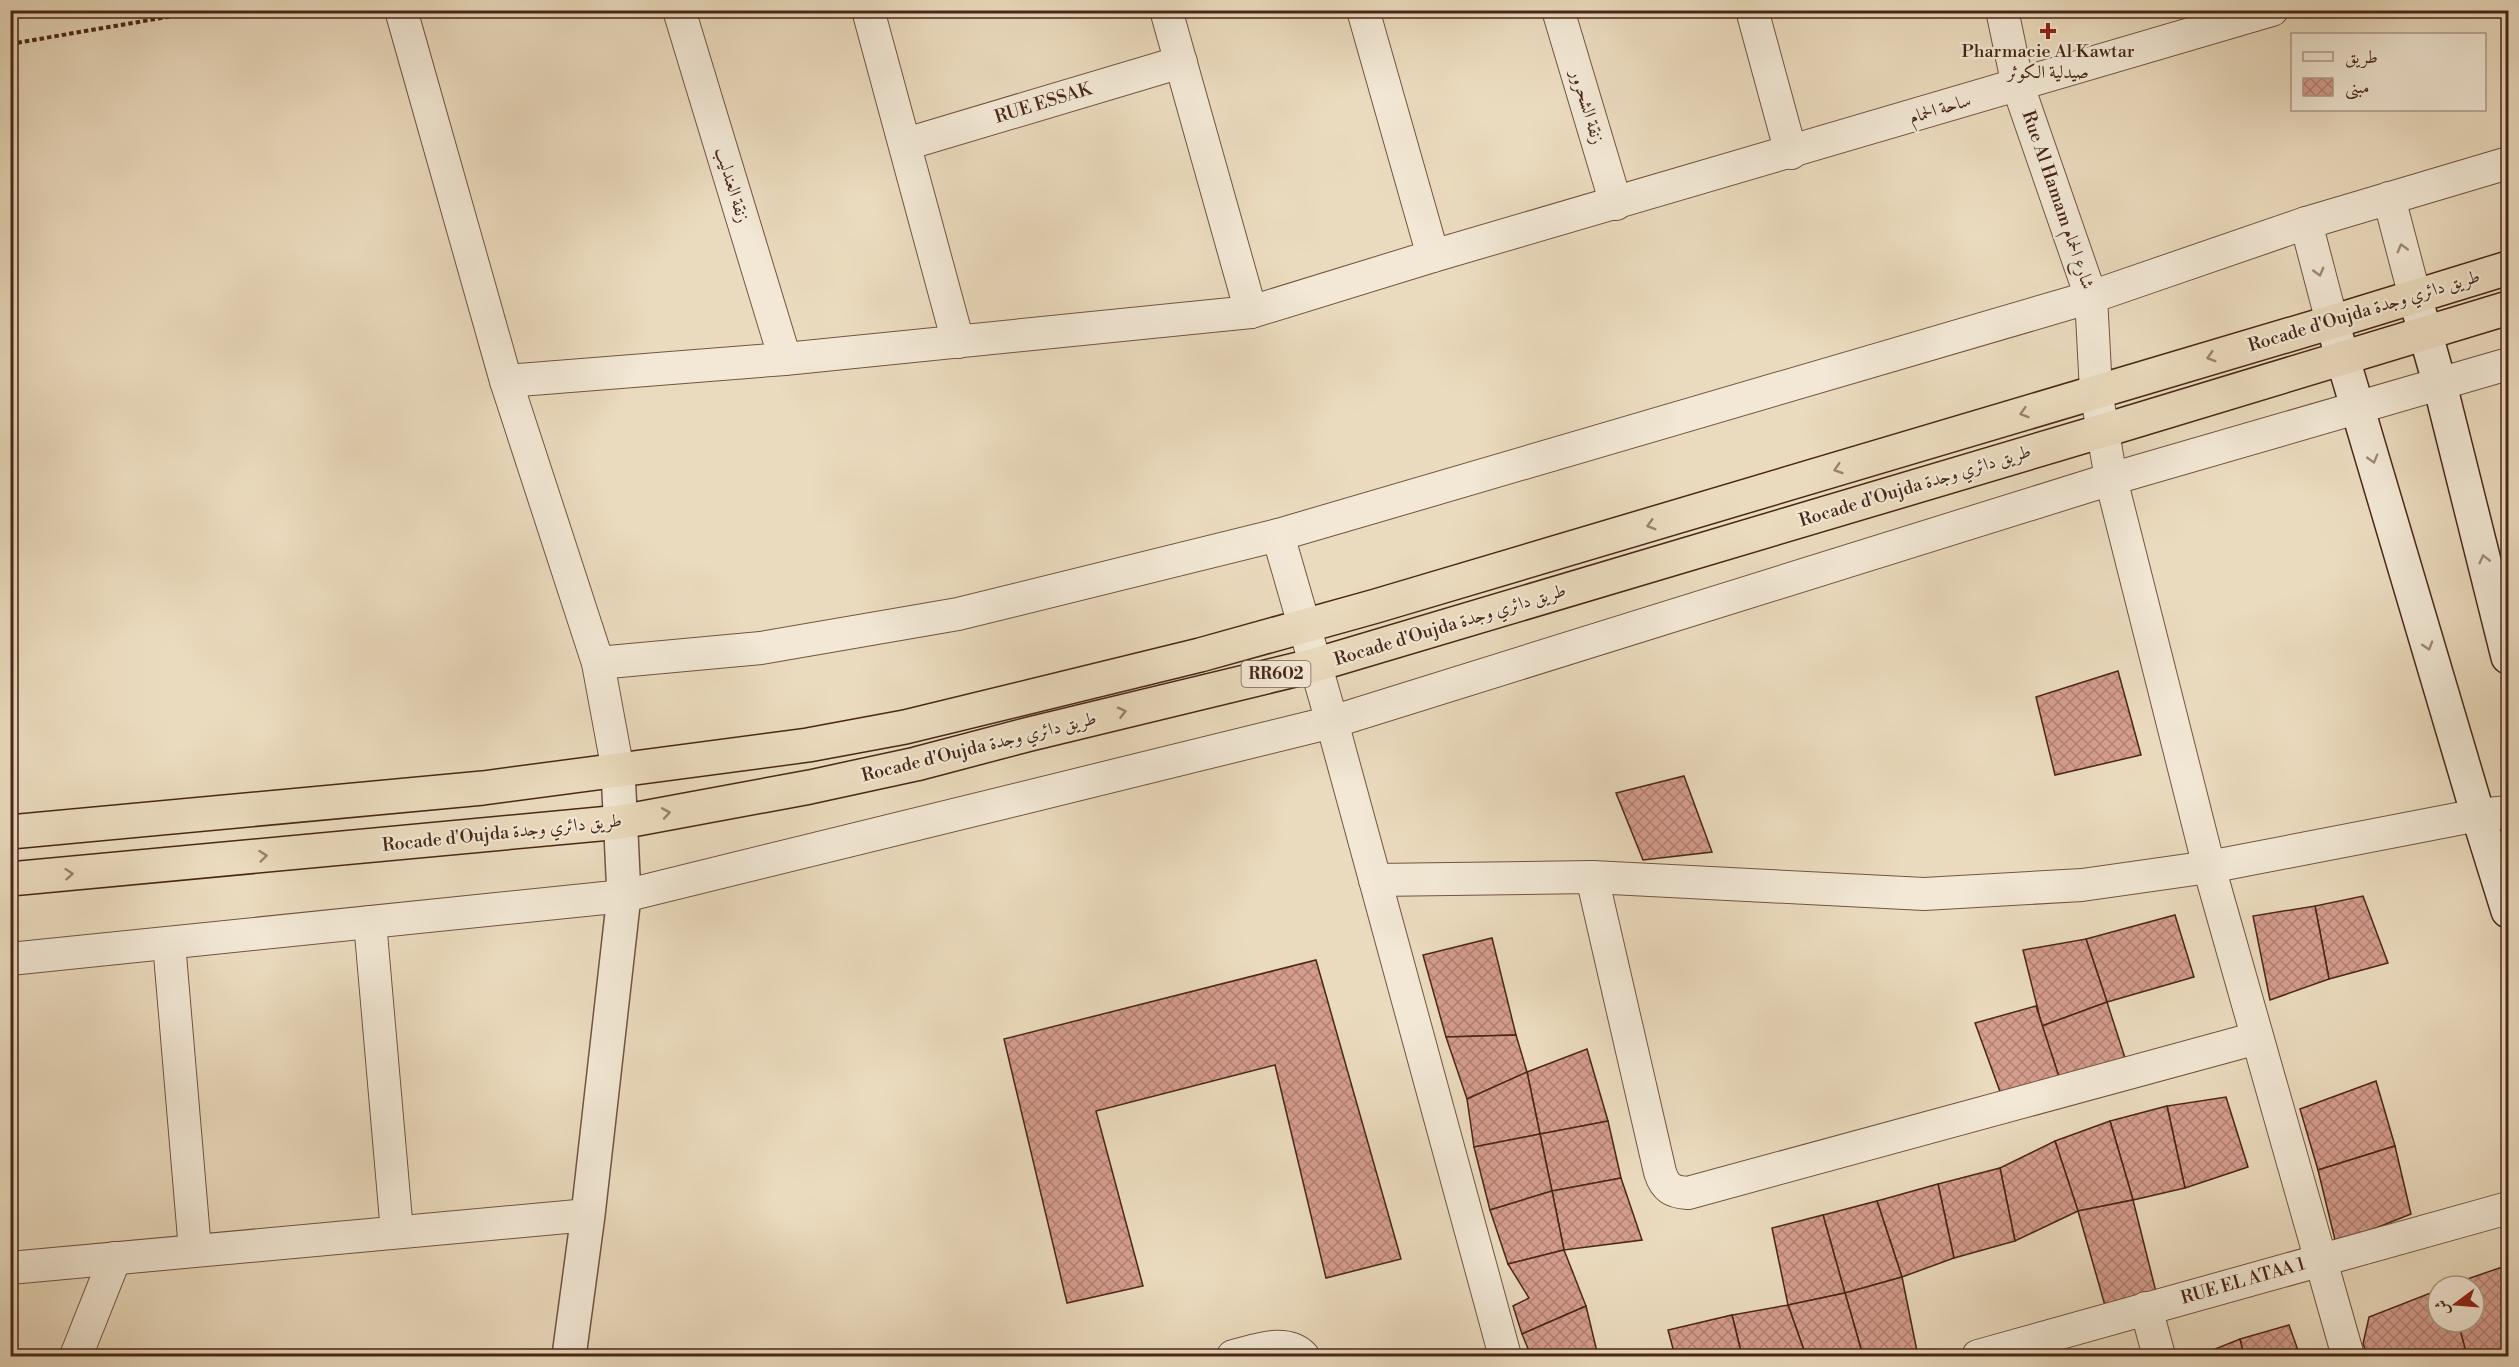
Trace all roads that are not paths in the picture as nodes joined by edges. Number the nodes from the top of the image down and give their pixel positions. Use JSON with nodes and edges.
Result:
{"nodes":[{"id":1,"x":401,"y":10,"type":"edge"},
{"id":2,"x":679,"y":10,"type":"edge"},
{"id":3,"x":868,"y":10,"type":"edge"},
{"id":4,"x":1166,"y":10,"type":"edge"},
{"id":5,"x":1364,"y":10,"type":"edge"},
{"id":6,"x":1558,"y":10,"type":"edge"},
{"id":7,"x":1752,"y":10,"type":"edge"},
{"id":8,"x":2002,"y":10,"type":"edge"},
{"id":9,"x":2266,"y":11,"type":"edge"},
{"id":10,"x":1181,"y":62,"type":"junction"},
{"id":11,"x":2018,"y":86,"type":"junction"},
{"id":12,"x":906,"y":144,"type":"junction"},
{"id":13,"x":1791,"y":153,"type":"junction"},
{"id":14,"x":2508,"y":163,"type":"edge"},
{"id":15,"x":2389,"y":198,"type":"junction"},
{"id":16,"x":1616,"y":204,"type":"junction"},
{"id":17,"x":2306,"y":223,"type":"junction"},
{"id":18,"x":1433,"y":256,"type":"junction"},
{"id":19,"x":2508,"y":268,"type":"edge"},
{"id":20,"x":2091,"y":297,"type":"junction"},
{"id":21,"x":2415,"y":297,"type":"junction"},
{"id":22,"x":2508,"y":308,"type":"edge"},
{"id":23,"x":1251,"y":312,"type":"junction"},
{"id":24,"x":2332,"y":322,"type":"junction"},
{"id":25,"x":2425,"y":333,"type":"junction"},
{"id":26,"x":958,"y":342,"type":"junction"},
{"id":27,"x":2343,"y":357,"type":"junction"},
{"id":28,"x":785,"y":359,"type":"junction"},
{"id":29,"x":2508,"y":364,"type":"edge"},
{"id":30,"x":506,"y":381,"type":"junction"},
{"id":31,"x":2440,"y":385,"type":"junction"},
{"id":32,"x":2096,"y":391,"type":"junction"},
{"id":33,"x":2358,"y":409,"type":"junction"},
{"id":34,"x":2102,"y":431,"type":"junction"},
{"id":35,"x":2111,"y":479,"type":"junction"},
{"id":36,"x":1278,"y":535,"type":"junction"},
{"id":37,"x":1304,"y":626,"type":"junction"},
{"id":38,"x":2508,"y":653,"type":"edge"},
{"id":39,"x":598,"y":663,"type":"junction"},
{"id":40,"x":1315,"y":665,"type":"junction"},
{"id":41,"x":1332,"y":722,"type":"junction"},
{"id":42,"x":618,"y":771,"type":"junction"},
{"id":43,"x":2493,"y":813,"type":"edge"},
{"id":44,"x":621,"y":822,"type":"junction"},
{"id":45,"x":10,"y":832,"type":"edge"},
{"id":46,"x":2209,"y":867,"type":"junction"},
{"id":47,"x":1592,"y":877,"type":"junction"},
{"id":48,"x":10,"y":879,"type":"edge"},
{"id":49,"x":1375,"y":880,"type":"junction"},
{"id":50,"x":624,"y":896,"type":"junction"},
{"id":51,"x":2508,"y":911,"type":"edge"},
{"id":52,"x":370,"y":922,"type":"junction"},
{"id":53,"x":169,"y":943,"type":"junction"},
{"id":54,"x":10,"y":958,"type":"edge"},
{"id":55,"x":2257,"y":1038,"type":"junction"},
{"id":56,"x":2508,"y":1208,"type":"edge"},
{"id":57,"x":588,"y":1215,"type":"junction"},
{"id":58,"x":397,"y":1233,"type":"junction"},
{"id":59,"x":195,"y":1251,"type":"junction"},
{"id":60,"x":115,"y":1258,"type":"junction"},
{"id":61,"x":2320,"y":1259,"type":"junction"},
{"id":62,"x":10,"y":1268,"type":"edge"},
{"id":63,"x":2146,"y":1308,"type":"junction"},
{"id":64,"x":76,"y":1356,"type":"edge"},
{"id":65,"x":569,"y":1356,"type":"edge"},
{"id":66,"x":1233,"y":1356,"type":"edge"},
{"id":67,"x":1303,"y":1356,"type":"edge"},
{"id":68,"x":1506,"y":1356,"type":"edge"},
{"id":69,"x":1978,"y":1356,"type":"edge"},
{"id":70,"x":2159,"y":1356,"type":"edge"},
{"id":71,"x":2348,"y":1356,"type":"edge"}],
"edges":[{"from":1,"to":30,"type":"street"},
{"from":2,"to":28,"type":"street","name":"زنقة العندليب"},
{"from":3,"to":12,"type":"street"},
{"from":4,"to":10,"type":"street"},
{"from":5,"to":18,"type":"street"},
{"from":6,"to":16,"type":"street","name":"زنقة الشحرور"},
{"from":7,"to":13,"type":"street"},
{"from":8,"to":11,"type":"street","name":"Rue Al Hamam شارع الحمام"},
{"from":9,"to":11,"type":"street","name":"ساحة الحمام"},
{"from":10,"to":12,"type":"street","name":"RUE ESSAK"},
{"from":10,"to":23,"type":"street"},
{"from":11,"to":13,"type":"street","name":"ساحة الحمام"},
{"from":11,"to":20,"type":"street","name":"Rue Al Hamam شارع الحمام"},
{"from":12,"to":26,"type":"street"},
{"from":13,"to":16,"type":"street","name":"ساحة الحمام"},
{"from":14,"to":15,"type":"street"},
{"from":15,"to":17,"type":"street"},
{"from":21,"to":15,"type":"street","one_way":true},
{"from":16,"to":18,"type":"street","name":"ساحة الحمام"},
{"from":17,"to":20,"type":"street"},
{"from":17,"to":24,"type":"street","one_way":true},
{"from":18,"to":23,"type":"street","name":"ساحة الحمام"},
{"from":19,"to":21,"type":"highway","name":"Rocade d'Oujda طريق دائري وجدة","number":"RR602"},
{"from":20,"to":32,"type":"street","name":"Rue Al Hamam شارع الحمام"},
{"from":20,"to":36,"type":"street"},
{"from":21,"to":24,"type":"highway","name":"Rocade d'Oujda طريق دائري وجدة","number":"RR602"},
{"from":21,"to":25,"type":"main road"},
{"from":22,"to":25,"type":"highway","name":"Rocade d'Oujda طريق دائري وجدة","number":"RR602"},
{"from":23,"to":26,"type":"street","name":"ساحة الحمام"},
{"from":24,"to":27,"type":"main road"},
{"from":24,"to":32,"type":"highway","name":"Rocade d'Oujda طريق دائري وجدة","number":"RR602","one_way":true},
{"from":25,"to":27,"type":"highway","name":"Rocade d'Oujda طريق دائري وجدة","number":"RR602"},
{"from":25,"to":31,"type":"main road"},
{"from":26,"to":28,"type":"street","name":"ساحة الحمام"},
{"from":27,"to":33,"type":"main road"},
{"from":27,"to":34,"type":"highway","name":"Rocade d'Oujda طريق دائري وجدة","number":"RR602"},
{"from":28,"to":30,"type":"street","name":"ساحة الحمام"},
{"from":29,"to":31,"type":"street"},
{"from":30,"to":39,"type":"street"},
{"from":31,"to":33,"type":"street"},
{"from":38,"to":31,"type":"main road","one_way":true},
{"from":32,"to":34,"type":"street","name":"Rue Al Hamam شارع الحمام"},
{"from":32,"to":37,"type":"highway","name":"Rocade d'Oujda طريق دائري وجدة","number":"RR602","one_way":true},
{"from":33,"to":35,"type":"street"},
{"from":33,"to":43,"type":"main road","one_way":true},
{"from":34,"to":35,"type":"street","name":"Rue Al Hamam شارع الحمام"},
{"from":34,"to":40,"type":"highway","name":"Rocade d'Oujda طريق دائري وجدة","number":"RR602"},
{"from":35,"to":41,"type":"street"},
{"from":35,"to":46,"type":"street","name":"Rue Al Hamam شارع الحمام"},
{"from":36,"to":37,"type":"street"},
{"from":36,"to":39,"type":"street"},
{"from":37,"to":40,"type":"street"},
{"from":37,"to":42,"type":"highway","name":"Rocade d'Oujda طريق دائري وجدة","number":"RR602"},
{"from":39,"to":42,"type":"street"},
{"from":40,"to":41,"type":"street"},
{"from":44,"to":40,"type":"highway","name":"Rocade d'Oujda طريق دائري وجدة","number":"RR602","one_way":true},
{"from":41,"to":49,"type":"street"},
{"from":41,"to":50,"type":"street"},
{"from":42,"to":44,"type":"main road"},
{"from":42,"to":45,"type":"highway","name":"Rocade d'Oujda طريق دائري وجدة","number":"RR602"},
{"from":43,"to":46,"type":"street"},
{"from":43,"to":51,"type":"main road"},
{"from":48,"to":44,"type":"highway","name":"Rocade d'Oujda طريق دائري وجدة","number":"RR602","one_way":true},
{"from":44,"to":50,"type":"main road"},
{"from":46,"to":47,"type":"street"},
{"from":46,"to":55,"type":"street","name":"Rue Al Hamam شارع الحمام"},
{"from":47,"to":49,"type":"street"},
{"from":47,"to":55,"type":"street"},
{"from":49,"to":68,"type":"street"},
{"from":50,"to":52,"type":"street"},
{"from":50,"to":57,"type":"main road"},
{"from":52,"to":53,"type":"street"},
{"from":52,"to":58,"type":"street"},
{"from":53,"to":54,"type":"street"},
{"from":53,"to":59,"type":"street"},
{"from":55,"to":61,"type":"street","name":"Rue Al Hamam شارع الحمام"},
{"from":56,"to":61,"type":"street","name":"RUE EL ATAA 1"},
{"from":57,"to":58,"type":"street"},
{"from":57,"to":65,"type":"main road"},
{"from":58,"to":59,"type":"street"},
{"from":59,"to":60,"type":"street"},
{"from":60,"to":62,"type":"street"},
{"from":60,"to":64,"type":"street"},
{"from":61,"to":63,"type":"street","name":"RUE EL ATAA 1"},
{"from":61,"to":71,"type":"street","name":"Rue Al Hamam شارع الحمام"},
{"from":63,"to":69,"type":"street","name":"RUE EL ATAA 1"},
{"from":63,"to":70,"type":"street"},
{"from":66,"to":67,"type":"street"}]}
